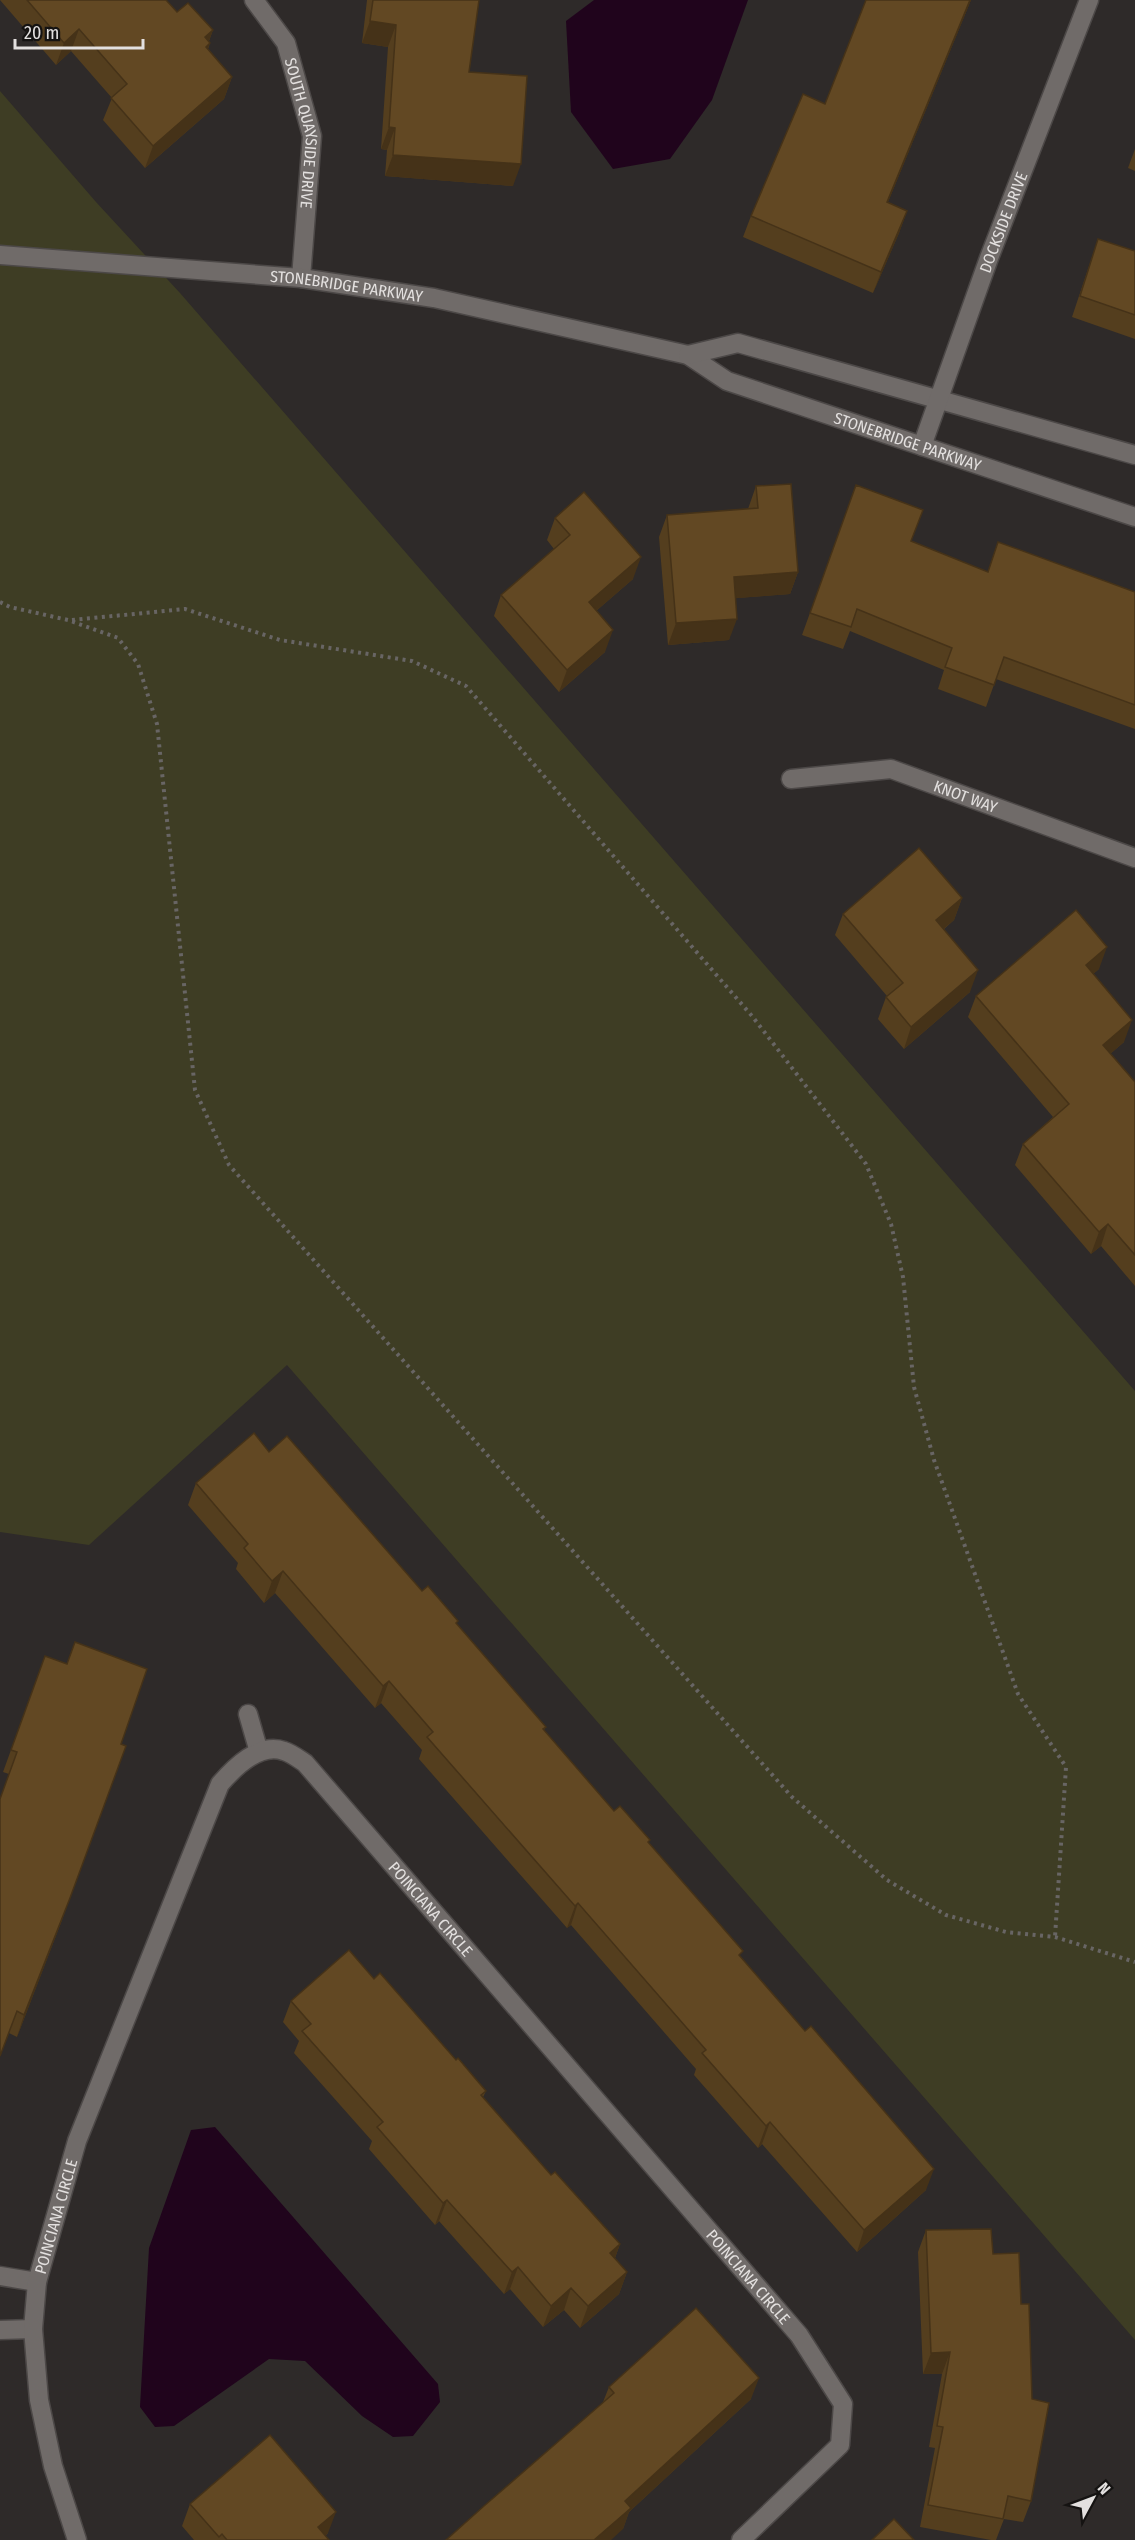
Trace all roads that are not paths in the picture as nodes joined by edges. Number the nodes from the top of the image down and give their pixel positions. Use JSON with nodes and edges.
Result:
{"nodes":[{"id":1,"x":254,"y":0,"type":"edge"},
{"id":2,"x":1089,"y":0,"type":"edge"},
{"id":3,"x":0,"y":255,"type":"edge"},
{"id":4,"x":301,"y":278,"type":"junction"},
{"id":5,"x":688,"y":356,"type":"junction"},
{"id":6,"x":939,"y":400,"type":"junction"},
{"id":7,"x":922,"y":446,"type":"junction"},
{"id":8,"x":1135,"y":455,"type":"edge"},
{"id":9,"x":1135,"y":518,"type":"edge"},
{"id":10,"x":791,"y":779,"type":"dead end"},
{"id":11,"x":1135,"y":858,"type":"edge"},
{"id":12,"x":248,"y":1714,"type":"dead end"},
{"id":13,"x":259,"y":1752,"type":"junction"},
{"id":14,"x":0,"y":2276,"type":"edge"},
{"id":15,"x":37,"y":2282,"type":"junction"},
{"id":16,"x":33,"y":2329,"type":"junction"},
{"id":17,"x":0,"y":2330,"type":"edge"},
{"id":18,"x":77,"y":2540,"type":"edge"},
{"id":19,"x":741,"y":2540,"type":"edge"}],
"edges":[{"from":1,"to":4,"type":"street","name":"SOUTH QUAYSIDE DRIVE"},
{"from":2,"to":6,"type":"street","name":"DOCKSIDE DRIVE"},
{"from":3,"to":4,"type":"street","name":"STONEBRIDGE PARKWAY"},
{"from":4,"to":5,"type":"street","name":"STONEBRIDGE PARKWAY"},
{"from":5,"to":6,"type":"street","name":"STONEBRIDGE PARKWAY"},
{"from":5,"to":7,"type":"street","name":"STONEBRIDGE PARKWAY"},
{"from":6,"to":7,"type":"street","name":"DOCKSIDE DRIVE"},
{"from":6,"to":8,"type":"street","name":"STONEBRIDGE PARKWAY"},
{"from":7,"to":9,"type":"street","name":"STONEBRIDGE PARKWAY"},
{"from":10,"to":11,"type":"street","name":"KNOT WAY"},
{"from":12,"to":13,"type":"street"},
{"from":13,"to":15,"type":"street","name":"POINCIANA CIRCLE"},
{"from":13,"to":19,"type":"street","name":"POINCIANA CIRCLE"},
{"from":14,"to":15,"type":"street","name":"POINCIANA CIRCLE"},
{"from":15,"to":16,"type":"street","name":"POINCIANA CIRCLE"},
{"from":16,"to":17,"type":"street"},
{"from":16,"to":18,"type":"street","name":"POINCIANA CIRCLE"}]}
